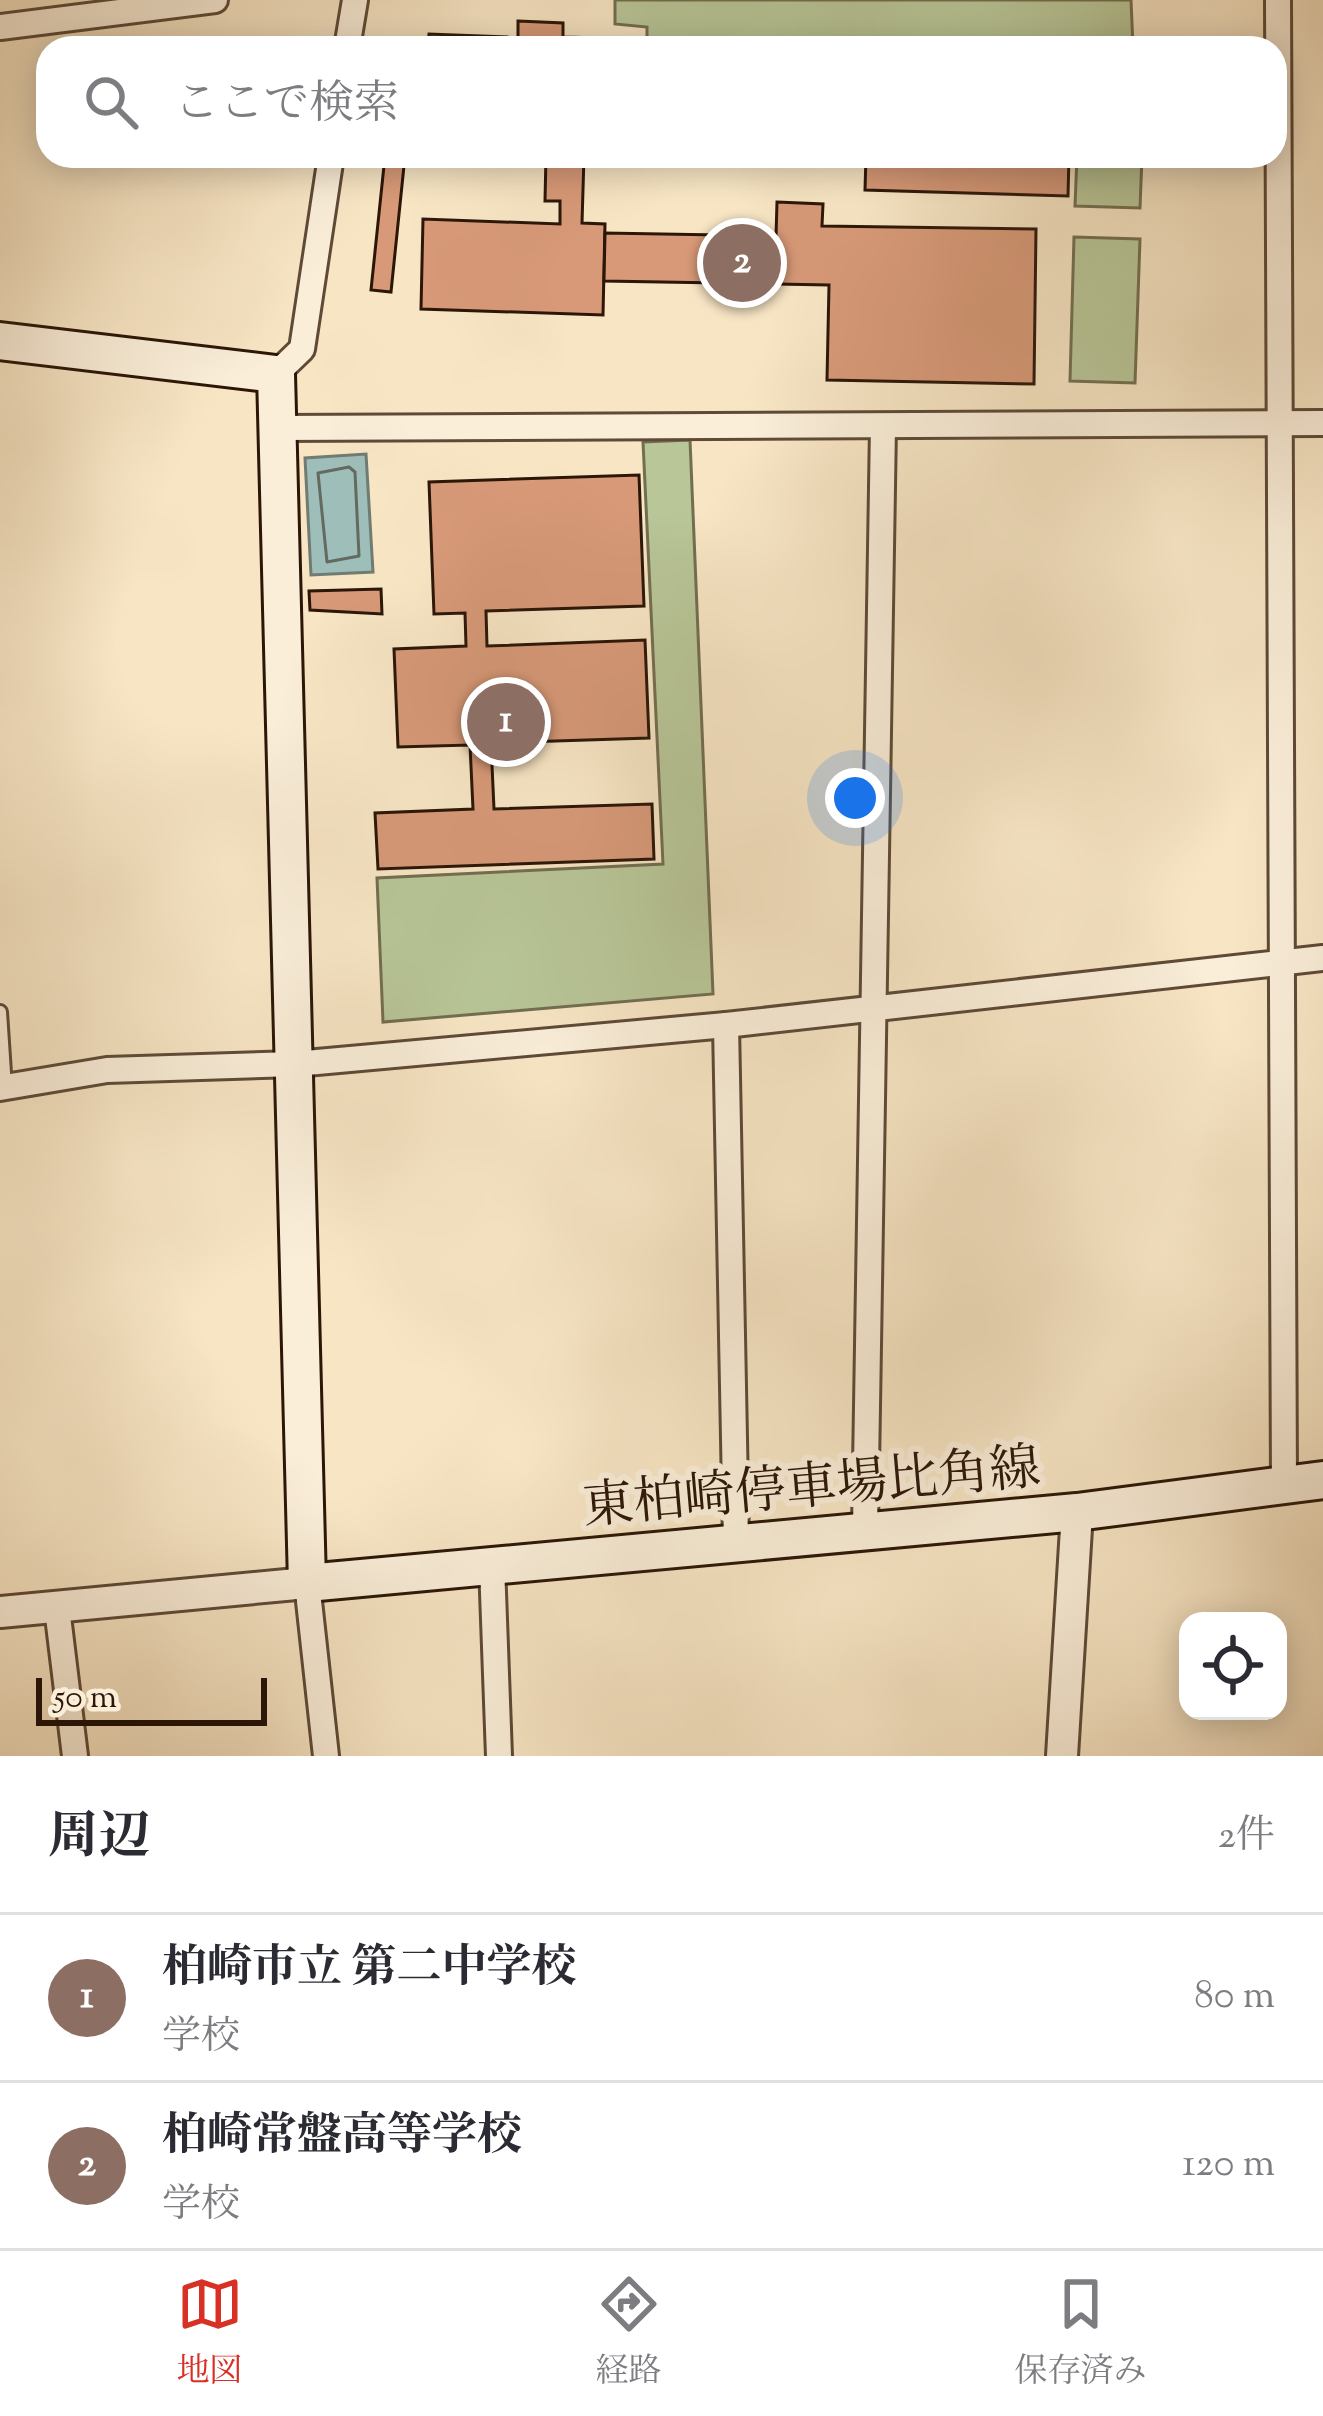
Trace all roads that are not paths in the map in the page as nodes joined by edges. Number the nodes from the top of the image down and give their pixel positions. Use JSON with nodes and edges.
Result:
{"nodes":[{"id":1,"x":214,"y":0,"type":"edge"},
{"id":2,"x":355,"y":0,"type":"edge"},
{"id":3,"x":1278,"y":0,"type":"edge"},
{"id":4,"x":0,"y":27,"type":"edge"},
{"id":5,"x":349,"y":36,"type":"edge"},
{"id":6,"x":1278,"y":36,"type":"edge"},
{"id":7,"x":329,"y":168,"type":"edge"},
{"id":8,"x":1280,"y":168,"type":"edge"},
{"id":9,"x":0,"y":341,"type":"edge"},
{"id":10,"x":276,"y":374,"type":"junction"},
{"id":11,"x":1323,"y":423,"type":"edge"},
{"id":12,"x":1283,"y":424,"type":"junction"},
{"id":13,"x":884,"y":426,"type":"junction"},
{"id":14,"x":276,"y":428,"type":"junction"},
{"id":15,"x":1323,"y":958,"type":"edge"},
{"id":16,"x":1281,"y":963,"type":"junction"},
{"id":17,"x":874,"y":1008,"type":"junction"},
{"id":18,"x":0,"y":1012,"type":"edge"},
{"id":19,"x":726,"y":1025,"type":"junction"},
{"id":20,"x":295,"y":1064,"type":"junction"},
{"id":21,"x":3,"y":1088,"type":"edge"},
{"id":22,"x":1323,"y":1480,"type":"edge"},
{"id":23,"x":1284,"y":1487,"type":"junction"},
{"id":24,"x":1078,"y":1512,"type":"junction"},
{"id":25,"x":865,"y":1529,"type":"junction"},
{"id":26,"x":736,"y":1541,"type":"junction"},
{"id":27,"x":492,"y":1565,"type":"junction"},
{"id":28,"x":307,"y":1583,"type":"junction"},
{"id":29,"x":57,"y":1608,"type":"junction"},
{"id":30,"x":0,"y":1612,"type":"edge"},
{"id":31,"x":74,"y":1756,"type":"edge"},
{"id":32,"x":326,"y":1756,"type":"edge"},
{"id":33,"x":499,"y":1756,"type":"edge"},
{"id":34,"x":1062,"y":1756,"type":"edge"}],
"edges":[{"from":1,"to":4,"type":"street"},
{"from":2,"to":5,"type":"street"},
{"from":3,"to":6,"type":"street"},
{"from":7,"to":10,"type":"street"},
{"from":8,"to":12,"type":"street"},
{"from":9,"to":10,"type":"main road"},
{"from":10,"to":14,"type":"main road"},
{"from":11,"to":12,"type":"street"},
{"from":12,"to":13,"type":"street"},
{"from":12,"to":16,"type":"street"},
{"from":13,"to":14,"type":"street"},
{"from":13,"to":17,"type":"street"},
{"from":14,"to":20,"type":"main road"},
{"from":15,"to":16,"type":"street"},
{"from":16,"to":17,"type":"street"},
{"from":16,"to":23,"type":"street"},
{"from":17,"to":19,"type":"street"},
{"from":17,"to":25,"type":"street"},
{"from":18,"to":21,"type":"lane"},
{"from":19,"to":20,"type":"street"},
{"from":19,"to":26,"type":"street"},
{"from":20,"to":21,"type":"street"},
{"from":20,"to":28,"type":"main road"},
{"from":22,"to":23,"type":"main road","name":"東柏崎停車場比角線"},
{"from":23,"to":24,"type":"main road","name":"東柏崎停車場比角線"},
{"from":24,"to":25,"type":"main road","name":"東柏崎停車場比角線"},
{"from":24,"to":34,"type":"street"},
{"from":25,"to":26,"type":"main road","name":"東柏崎停車場比角線"},
{"from":26,"to":27,"type":"main road","name":"東柏崎停車場比角線"},
{"from":27,"to":28,"type":"main road","name":"東柏崎停車場比角線"},
{"from":27,"to":33,"type":"street"},
{"from":28,"to":29,"type":"street"},
{"from":28,"to":32,"type":"street"},
{"from":29,"to":30,"type":"street"},
{"from":29,"to":31,"type":"street"}]}
